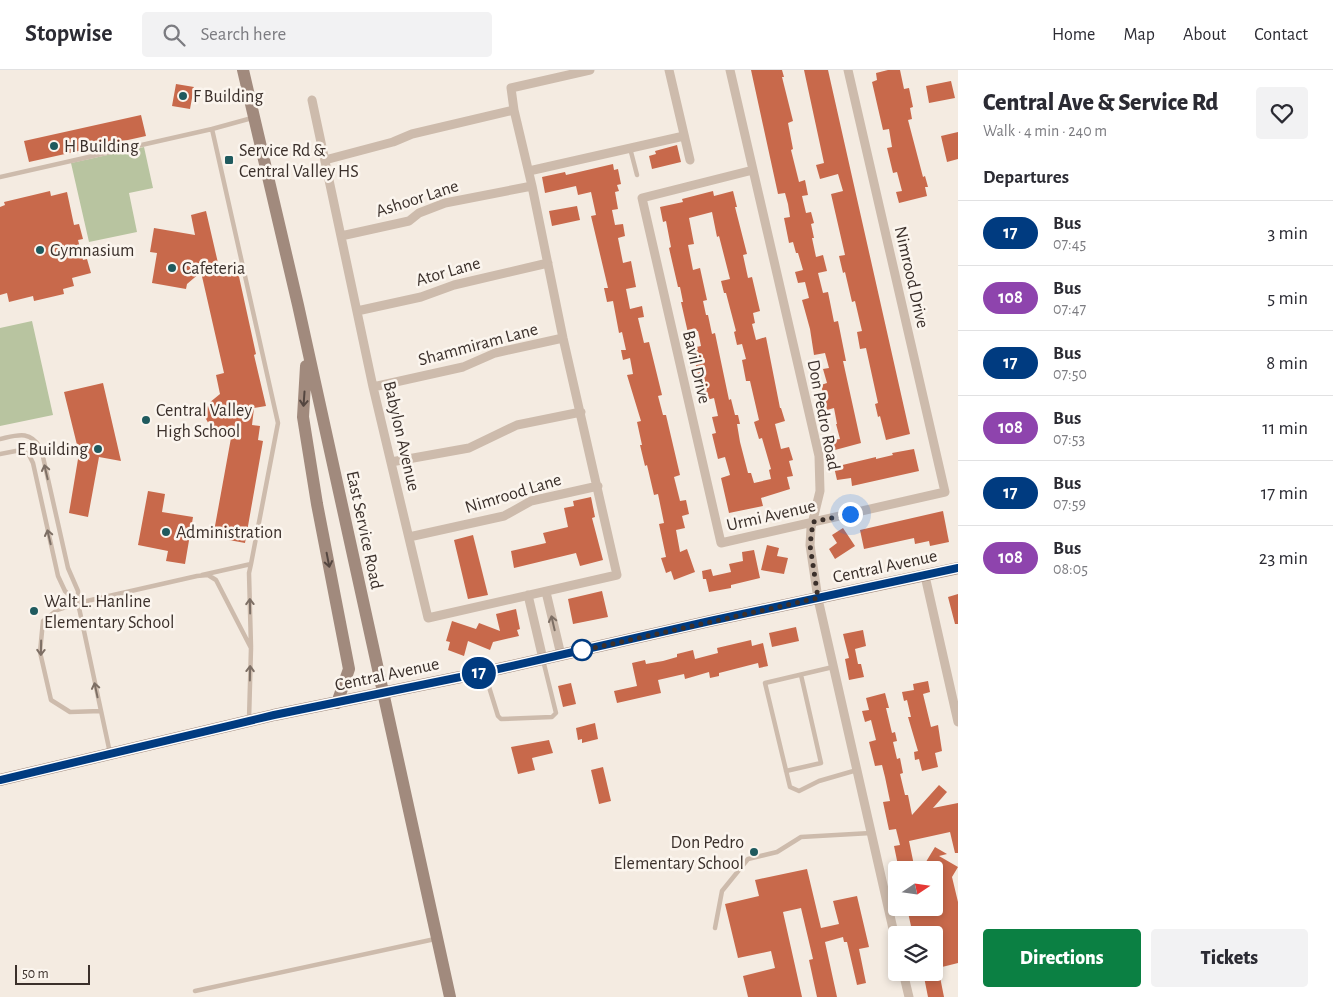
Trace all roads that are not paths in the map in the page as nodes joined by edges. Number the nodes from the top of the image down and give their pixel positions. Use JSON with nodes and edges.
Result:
{"nodes":[{"id":1,"x":243,"y":70,"type":"edge"},
{"id":2,"x":590,"y":70,"type":"edge"},
{"id":3,"x":669,"y":70,"type":"edge"},
{"id":4,"x":730,"y":70,"type":"edge"},
{"id":5,"x":848,"y":70,"type":"edge"},
{"id":6,"x":312,"y":100,"type":"dead end"},
{"id":7,"x":514,"y":110,"type":"junction"},
{"id":8,"x":253,"y":118,"type":"junction"},
{"id":9,"x":212,"y":129,"type":"junction"},
{"id":10,"x":684,"y":136,"type":"junction"},
{"id":11,"x":630,"y":148,"type":"junction"},
{"id":12,"x":325,"y":160,"type":"junction"},
{"id":13,"x":690,"y":160,"type":"dead end"},
{"id":14,"x":753,"y":170,"type":"junction"},
{"id":15,"x":529,"y":171,"type":"junction"},
{"id":16,"x":637,"y":175,"type":"dead end"},
{"id":17,"x":0,"y":176,"type":"edge"},
{"id":18,"x":532,"y":186,"type":"junction"},
{"id":19,"x":341,"y":236,"type":"junction"},
{"id":20,"x":548,"y":263,"type":"junction"},
{"id":21,"x":357,"y":311,"type":"junction"},
{"id":22,"x":563,"y":338,"type":"junction"},
{"id":23,"x":308,"y":351,"type":"junction"},
{"id":24,"x":373,"y":387,"type":"junction"},
{"id":25,"x":581,"y":412,"type":"junction"},
{"id":26,"x":0,"y":439,"type":"edge"},
{"id":27,"x":0,"y":454,"type":"edge"},
{"id":28,"x":391,"y":462,"type":"junction"},
{"id":29,"x":598,"y":486,"type":"junction"},
{"id":30,"x":945,"y":492,"type":"joint"},
{"id":31,"x":813,"y":522,"type":"junction"},
{"id":32,"x":409,"y":537,"type":"junction"},
{"id":33,"x":721,"y":543,"type":"joint"},
{"id":34,"x":251,"y":564,"type":"junction"},
{"id":35,"x":958,"y":568,"type":"edge"},
{"id":36,"x":202,"y":575,"type":"junction"},
{"id":37,"x":925,"y":576,"type":"junction"},
{"id":38,"x":546,"y":592,"type":"junction"},
{"id":39,"x":528,"y":595,"type":"junction"},
{"id":40,"x":818,"y":598,"type":"junction"},
{"id":41,"x":78,"y":603,"type":"junction"},
{"id":42,"x":251,"y":648,"type":"junction"},
{"id":43,"x":560,"y":655,"type":"junction"},
{"id":44,"x":543,"y":659,"type":"junction"},
{"id":45,"x":833,"y":668,"type":"junction"},
{"id":46,"x":485,"y":672,"type":"junction"},
{"id":47,"x":801,"y":675,"type":"junction"},
{"id":48,"x":383,"y":693,"type":"junction"},
{"id":49,"x":337,"y":703,"type":"junction"},
{"id":50,"x":101,"y":711,"type":"junction"},
{"id":51,"x":249,"y":722,"type":"junction"},
{"id":52,"x":958,"y":722,"type":"edge"},
{"id":53,"x":110,"y":755,"type":"junction"},
{"id":54,"x":857,"y":770,"type":"junction"},
{"id":55,"x":786,"y":771,"type":"junction"},
{"id":56,"x":0,"y":780,"type":"edge"},
{"id":57,"x":871,"y":833,"type":"junction"},
{"id":58,"x":892,"y":926,"type":"edge"},
{"id":59,"x":715,"y":928,"type":"dead end"},
{"id":60,"x":436,"y":939,"type":"junction"},
{"id":61,"x":905,"y":981,"type":"edge"},
{"id":62,"x":195,"y":991,"type":"dead end"},
{"id":63,"x":450,"y":997,"type":"edge"},
{"id":64,"x":909,"y":997,"type":"edge"}],
"edges":[{"from":1,"to":8,"type":"street","name":"East Service Road"},
{"from":2,"to":7,"type":"street","name":"Babylon Avenue"},
{"from":3,"to":10,"type":"street"},
{"from":4,"to":14,"type":"street","name":"Don Pedro Road"},
{"from":5,"to":30,"type":"street","name":"Nimrood Drive"},
{"from":6,"to":12,"type":"street","name":"Babylon Avenue"},
{"from":7,"to":12,"type":"street"},
{"from":7,"to":15,"type":"street","name":"Babylon Avenue"},
{"from":8,"to":9,"type":"lane"},
{"from":8,"to":23,"type":"street","name":"East Service Road"},
{"from":9,"to":17,"type":"lane"},
{"from":9,"to":34,"type":"lane"},
{"from":10,"to":11,"type":"street"},
{"from":10,"to":13,"type":"street"},
{"from":11,"to":15,"type":"street"},
{"from":11,"to":16,"type":"lane"},
{"from":12,"to":19,"type":"street","name":"Babylon Avenue"},
{"from":14,"to":31,"type":"street","name":"Don Pedro Road"},
{"from":14,"to":33,"type":"street","name":"Bavil Drive"},
{"from":15,"to":18,"type":"street","name":"Babylon Avenue"},
{"from":18,"to":19,"type":"street","name":"Ashoor Lane"},
{"from":18,"to":20,"type":"street","name":"Babylon Avenue"},
{"from":19,"to":21,"type":"street","name":"Babylon Avenue"},
{"from":20,"to":21,"type":"street","name":"Ator Lane"},
{"from":20,"to":22,"type":"street","name":"Babylon Avenue"},
{"from":21,"to":24,"type":"street","name":"Babylon Avenue"},
{"from":22,"to":24,"type":"street","name":"Shammiram Lane"},
{"from":22,"to":25,"type":"street","name":"Babylon Avenue"},
{"from":23,"to":48,"type":"street","name":"East Service Road"},
{"from":23,"to":49,"type":"street","one_way":true},
{"from":24,"to":28,"type":"street","name":"Babylon Avenue"},
{"from":25,"to":28,"type":"street"},
{"from":25,"to":29,"type":"street","name":"Babylon Avenue"},
{"from":41,"to":26,"type":"lane","one_way":true},
{"from":41,"to":27,"type":"lane","one_way":true},
{"from":28,"to":32,"type":"street","name":"Babylon Avenue"},
{"from":29,"to":32,"type":"street","name":"Nimrood Lane"},
{"from":29,"to":38,"type":"street","name":"Babylon Avenue"},
{"from":30,"to":31,"type":"street","name":"Urmi Avenue"},
{"from":31,"to":33,"type":"street","name":"Urmi Avenue"},
{"from":31,"to":40,"type":"street","name":"Don Pedro Road"},
{"from":32,"to":39,"type":"street","name":"Babylon Avenue"},
{"from":34,"to":36,"type":"lane"},
{"from":42,"to":34,"type":"lane","one_way":true},
{"from":35,"to":37,"type":"street","name":"Central Avenue"},
{"from":36,"to":41,"type":"lane"},
{"from":36,"to":42,"type":"lane"},
{"from":37,"to":40,"type":"street","name":"Central Avenue"},
{"from":37,"to":52,"type":"street"},
{"from":38,"to":39,"type":"street","name":"Babylon Avenue"},
{"from":43,"to":38,"type":"street","one_way":true},
{"from":39,"to":44,"type":"street"},
{"from":40,"to":43,"type":"street","name":"Central Avenue"},
{"from":40,"to":45,"type":"street","name":"Don Pedro Road"},
{"from":50,"to":41,"type":"lane","one_way":true},
{"from":41,"to":50,"type":"lane","one_way":true},
{"from":51,"to":42,"type":"lane","one_way":true},
{"from":43,"to":44,"type":"street","name":"Central Avenue"},
{"from":44,"to":46,"type":"street","name":"Central Avenue"},
{"from":44,"to":46,"type":"lane"},
{"from":45,"to":47,"type":"lane"},
{"from":45,"to":54,"type":"street","name":"Don Pedro Road"},
{"from":46,"to":48,"type":"street","name":"Central Avenue"},
{"from":47,"to":55,"type":"lane"},
{"from":47,"to":55,"type":"lane"},
{"from":48,"to":49,"type":"street","name":"Central Avenue"},
{"from":48,"to":60,"type":"street","name":"East Service Road"},
{"from":49,"to":51,"type":"street","name":"Central Avenue"},
{"from":50,"to":53,"type":"lane"},
{"from":51,"to":53,"type":"street","name":"Central Avenue"},
{"from":53,"to":56,"type":"street","name":"Central Avenue"},
{"from":54,"to":55,"type":"lane"},
{"from":54,"to":57,"type":"street","name":"Don Pedro Road"},
{"from":57,"to":58,"type":"street","name":"Don Pedro Road"},
{"from":57,"to":59,"type":"lane"},
{"from":60,"to":62,"type":"lane"},
{"from":60,"to":63,"type":"street","name":"East Service Road"},
{"from":61,"to":64,"type":"street"}]}
